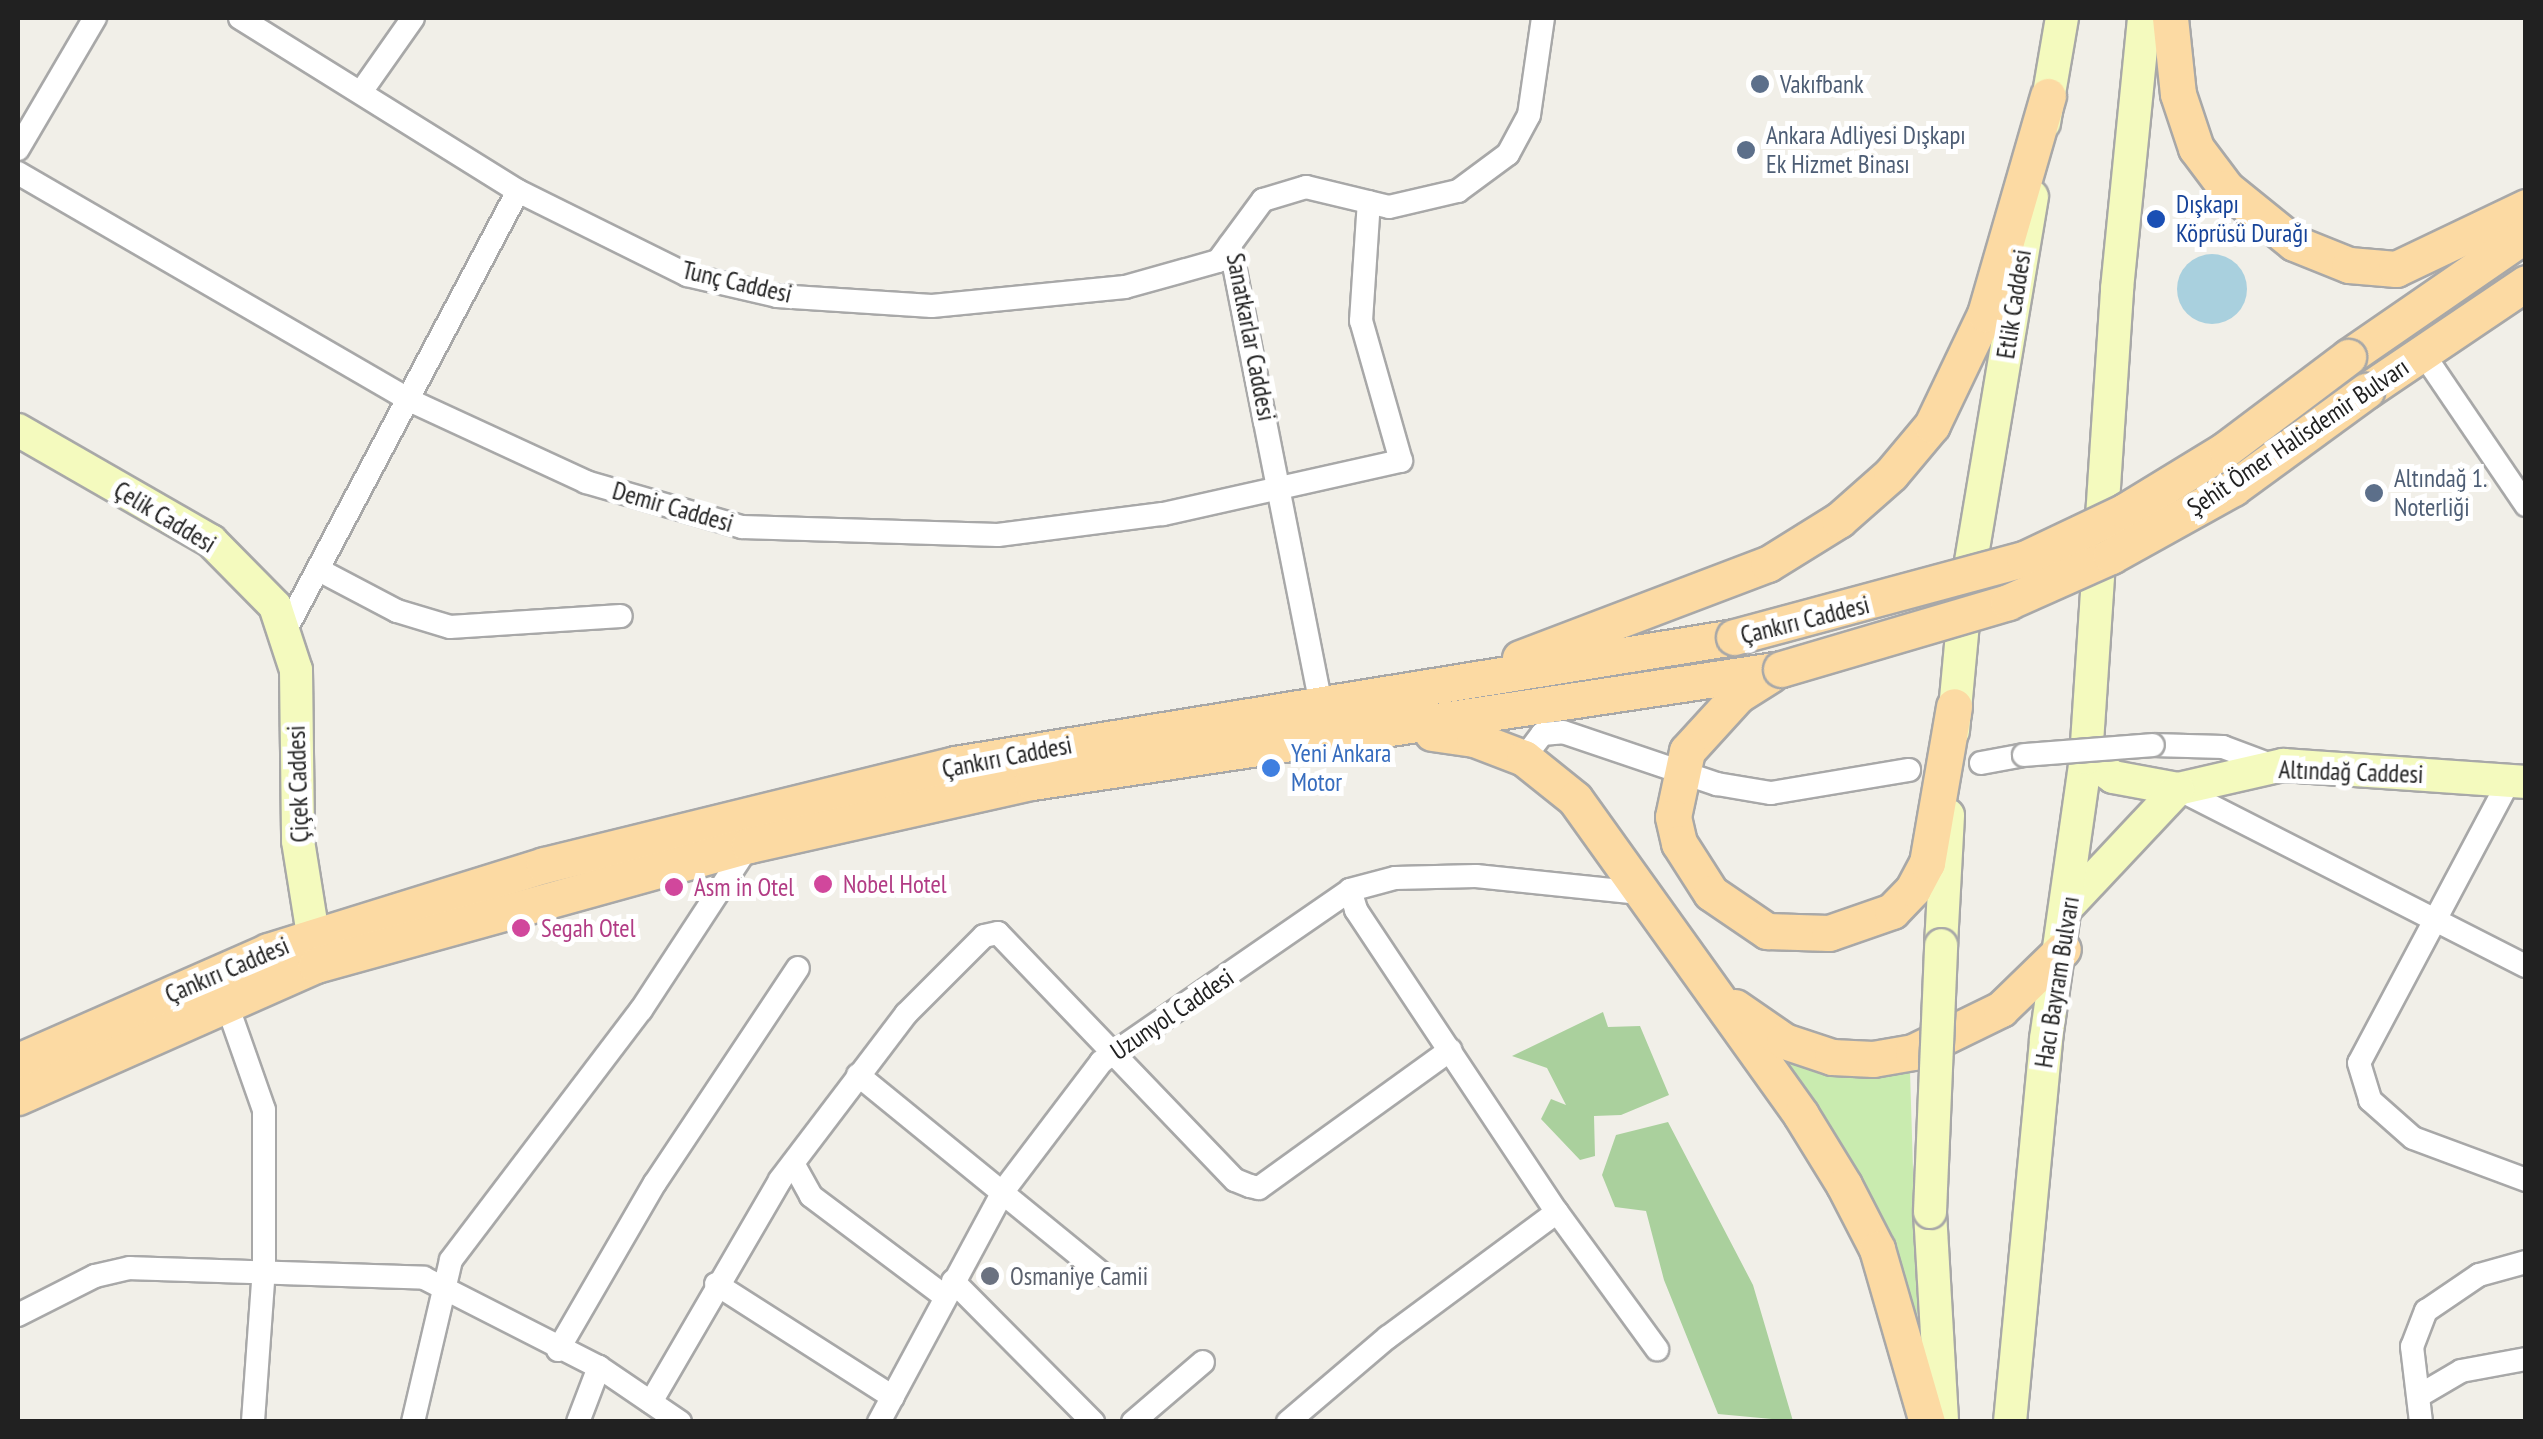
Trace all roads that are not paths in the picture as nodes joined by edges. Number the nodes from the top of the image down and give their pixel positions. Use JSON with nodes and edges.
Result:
{"nodes":[{"id":1,"x":95,"y":18,"type":"edge"},
{"id":2,"x":240,"y":18,"type":"edge"},
{"id":3,"x":413,"y":18,"type":"edge"},
{"id":4,"x":1543,"y":18,"type":"edge"},
{"id":5,"x":2062,"y":18,"type":"edge"},
{"id":6,"x":2144,"y":18,"type":"edge"},
{"id":7,"x":2170,"y":18,"type":"edge"},
{"id":8,"x":360,"y":92,"type":"junction"},
{"id":9,"x":2048,"y":96,"type":"junction"},
{"id":10,"x":18,"y":150,"type":"edge"},
{"id":11,"x":18,"y":172,"type":"edge"},
{"id":12,"x":518,"y":190,"type":"junction"},
{"id":13,"x":1368,"y":202,"type":"junction"},
{"id":14,"x":2526,"y":207,"type":"edge"},
{"id":15,"x":2526,"y":234,"type":"edge"},
{"id":16,"x":1230,"y":245,"type":"junction"},
{"id":17,"x":2526,"y":282,"type":"edge"},
{"id":18,"x":2422,"y":352,"type":"junction"},
{"id":19,"x":411,"y":401,"type":"junction"},
{"id":20,"x":18,"y":430,"type":"edge"},
{"id":21,"x":1281,"y":486,"type":"junction"},
{"id":22,"x":2526,"y":505,"type":"edge"},
{"id":23,"x":2024,"y":559,"type":"joint"},
{"id":24,"x":318,"y":570,"type":"junction"},
{"id":25,"x":2008,"y":602,"type":"joint"},
{"id":26,"x":621,"y":616,"type":"dead end"},
{"id":27,"x":284,"y":634,"type":"junction"},
{"id":28,"x":1781,"y":668,"type":"junction"},
{"id":29,"x":1425,"y":692,"type":"junction"},
{"id":30,"x":1321,"y":705,"type":"junction"},
{"id":31,"x":1954,"y":706,"type":"junction"},
{"id":32,"x":1390,"y":728,"type":"junction"},
{"id":33,"x":1524,"y":758,"type":"junction"},
{"id":34,"x":2086,"y":758,"type":"junction"},
{"id":35,"x":1981,"y":762,"type":"dead end"},
{"id":36,"x":2276,"y":766,"type":"junction"},
{"id":37,"x":1681,"y":770,"type":"junction"},
{"id":38,"x":1909,"y":770,"type":"dead end"},
{"id":39,"x":2517,"y":782,"type":"edge"},
{"id":40,"x":2178,"y":789,"type":"junction"},
{"id":41,"x":749,"y":844,"type":"junction"},
{"id":42,"x":1350,"y":890,"type":"junction"},
{"id":43,"x":1640,"y":893,"type":"junction"},
{"id":44,"x":2070,"y":905,"type":"junction"},
{"id":45,"x":2431,"y":921,"type":"junction"},
{"id":46,"x":313,"y":935,"type":"junction"},
{"id":47,"x":2063,"y":949,"type":"junction"},
{"id":48,"x":1684,"y":958,"type":"junction"},
{"id":49,"x":2526,"y":966,"type":"edge"},
{"id":50,"x":798,"y":968,"type":"dead end"},
{"id":51,"x":226,"y":1002,"type":"junction"},
{"id":52,"x":1450,"y":1050,"type":"junction"},
{"id":53,"x":1114,"y":1056,"type":"junction"},
{"id":54,"x":18,"y":1061,"type":"edge"},
{"id":55,"x":858,"y":1075,"type":"junction"},
{"id":56,"x":18,"y":1096,"type":"edge"},
{"id":57,"x":794,"y":1165,"type":"junction"},
{"id":58,"x":2526,"y":1180,"type":"edge"},
{"id":59,"x":1004,"y":1190,"type":"junction"},
{"id":60,"x":1557,"y":1212,"type":"junction"},
{"id":61,"x":2526,"y":1262,"type":"edge"},
{"id":62,"x":264,"y":1268,"type":"junction"},
{"id":63,"x":1102,"y":1274,"type":"dead end"},
{"id":64,"x":716,"y":1284,"type":"junction"},
{"id":65,"x":441,"y":1286,"type":"junction"},
{"id":66,"x":948,"y":1288,"type":"junction"},
{"id":67,"x":18,"y":1313,"type":"edge"},
{"id":68,"x":1657,"y":1348,"type":"dead end"},
{"id":69,"x":558,"y":1350,"type":"junction"},
{"id":70,"x":2526,"y":1359,"type":"edge"},
{"id":71,"x":1203,"y":1362,"type":"dead end"},
{"id":72,"x":599,"y":1367,"type":"junction"},
{"id":73,"x":2422,"y":1394,"type":"junction"},
{"id":74,"x":893,"y":1397,"type":"junction"},
{"id":75,"x":651,"y":1402,"type":"junction"},
{"id":76,"x":253,"y":1422,"type":"edge"},
{"id":77,"x":413,"y":1422,"type":"edge"},
{"id":78,"x":578,"y":1422,"type":"edge"},
{"id":79,"x":680,"y":1422,"type":"edge"},
{"id":80,"x":878,"y":1422,"type":"edge"},
{"id":81,"x":1092,"y":1422,"type":"edge"},
{"id":82,"x":1133,"y":1422,"type":"edge"},
{"id":83,"x":1288,"y":1422,"type":"edge"},
{"id":84,"x":1927,"y":1422,"type":"edge"},
{"id":85,"x":1942,"y":1422,"type":"edge"},
{"id":86,"x":2010,"y":1422,"type":"edge"},
{"id":87,"x":2420,"y":1422,"type":"edge"}],
"edges":[{"from":1,"to":10,"type":"street"},
{"from":2,"to":8,"type":"street","name":"Tunç Caddesi"},
{"from":3,"to":8,"type":"street"},
{"from":4,"to":13,"type":"street","name":"Sanatkarlar Caddesi"},
{"from":5,"to":9,"type":"main road","name":"Etlik Caddesi"},
{"from":6,"to":34,"type":"main road","name":"Hacı Bayram Bulvarı"},
{"from":7,"to":14,"type":"main road"},
{"from":8,"to":12,"type":"street","name":"Tunç Caddesi"},
{"from":9,"to":29,"type":"main road"},
{"from":9,"to":31,"type":"main road","name":"Etlik Caddesi"},
{"from":11,"to":19,"type":"street","name":"Demir Caddesi"},
{"from":12,"to":16,"type":"street","name":"Tunç Caddesi"},
{"from":12,"to":19,"type":"street"},
{"from":13,"to":16,"type":"street","name":"Sanatkarlar Caddesi"},
{"from":13,"to":21,"type":"street","name":"Demir Caddesi"},
{"from":15,"to":23,"type":"main road","name":"Şehit Ömer Halisdemir Bulvarı","bridge":true},
{"from":16,"to":21,"type":"street","name":"Sanatkarlar Caddesi"},
{"from":17,"to":18,"type":"main road","name":"Şehit Ömer Halisdemir Bulvarı"},
{"from":18,"to":22,"type":"street"},
{"from":18,"to":25,"type":"main road","name":"Şehit Ömer Halisdemir Bulvarı","bridge":true},
{"from":19,"to":21,"type":"street","name":"Demir Caddesi"},
{"from":19,"to":24,"type":"street"},
{"from":20,"to":27,"type":"main road","name":"Çelik Caddesi"},
{"from":21,"to":30,"type":"street","name":"Sanatkarlar Caddesi"},
{"from":23,"to":29,"type":"main road","name":"Çankırı Caddesi","bridge":true},
{"from":24,"to":26,"type":"street"},
{"from":24,"to":27,"type":"street"},
{"from":25,"to":28,"type":"main road","name":"Çankırı Caddesi","bridge":true},
{"from":27,"to":46,"type":"main road","name":"Çiçek Caddesi"},
{"from":28,"to":32,"type":"main road","name":"Çankırı Caddesi"},
{"from":28,"to":37,"type":"main road"},
{"from":29,"to":30,"type":"main road","name":"Çankırı Caddesi"},
{"from":30,"to":46,"type":"main road","name":"Çankırı Caddesi"},
{"from":31,"to":37,"type":"main road"},
{"from":31,"to":85,"type":"main road","bridge":true},
{"from":32,"to":33,"type":"main road"},
{"from":32,"to":41,"type":"main road","name":"Çankırı Caddesi"},
{"from":33,"to":37,"type":"street"},
{"from":33,"to":43,"type":"main road"},
{"from":34,"to":40,"type":"main road","name":"Altındağ Caddesi"},
{"from":34,"to":44,"type":"main road","name":"Hacı Bayram Bulvarı"},
{"from":35,"to":36,"type":"street","bridge":true},
{"from":36,"to":39,"type":"main road","name":"Altındağ Caddesi"},
{"from":36,"to":40,"type":"main road","name":"Altındağ Caddesi"},
{"from":37,"to":38,"type":"street"},
{"from":39,"to":45,"type":"street"},
{"from":40,"to":44,"type":"main road"},
{"from":40,"to":45,"type":"street"},
{"from":41,"to":51,"type":"main road","name":"Çankırı Caddesi"},
{"from":41,"to":65,"type":"street"},
{"from":42,"to":43,"type":"street","name":"Uzunyol Caddesi"},
{"from":42,"to":52,"type":"street"},
{"from":42,"to":53,"type":"street","name":"Uzunyol Caddesi"},
{"from":43,"to":48,"type":"main road"},
{"from":44,"to":47,"type":"main road","name":"Hacı Bayram Bulvarı"},
{"from":45,"to":49,"type":"street"},
{"from":45,"to":58,"type":"street"},
{"from":46,"to":54,"type":"main road","name":"Çankırı Caddesi"},
{"from":47,"to":48,"type":"main road"},
{"from":47,"to":86,"type":"main road","name":"Hacı Bayram Bulvarı"},
{"from":48,"to":84,"type":"main road"},
{"from":50,"to":69,"type":"street"},
{"from":51,"to":56,"type":"main road","name":"Çankırı Caddesi"},
{"from":51,"to":62,"type":"street"},
{"from":52,"to":53,"type":"street"},
{"from":52,"to":60,"type":"street"},
{"from":53,"to":55,"type":"street"},
{"from":53,"to":59,"type":"street","name":"Uzunyol Caddesi"},
{"from":55,"to":57,"type":"street"},
{"from":55,"to":59,"type":"street"},
{"from":57,"to":64,"type":"street"},
{"from":57,"to":66,"type":"street"},
{"from":59,"to":63,"type":"street"},
{"from":59,"to":66,"type":"street","name":"Uzunyol Caddesi"},
{"from":60,"to":68,"type":"street"},
{"from":60,"to":83,"type":"street"},
{"from":61,"to":73,"type":"street"},
{"from":62,"to":65,"type":"street"},
{"from":62,"to":67,"type":"street"},
{"from":62,"to":76,"type":"street"},
{"from":64,"to":74,"type":"street"},
{"from":64,"to":75,"type":"street"},
{"from":65,"to":69,"type":"street"},
{"from":65,"to":77,"type":"street"},
{"from":66,"to":74,"type":"street","name":"Uzunyol Caddesi"},
{"from":66,"to":81,"type":"street"},
{"from":69,"to":72,"type":"street"},
{"from":70,"to":73,"type":"street"},
{"from":71,"to":82,"type":"street"},
{"from":72,"to":75,"type":"street"},
{"from":72,"to":78,"type":"street"},
{"from":73,"to":87,"type":"street"},
{"from":74,"to":80,"type":"street","name":"Uzunyol Caddesi"},
{"from":75,"to":79,"type":"street"}]}
